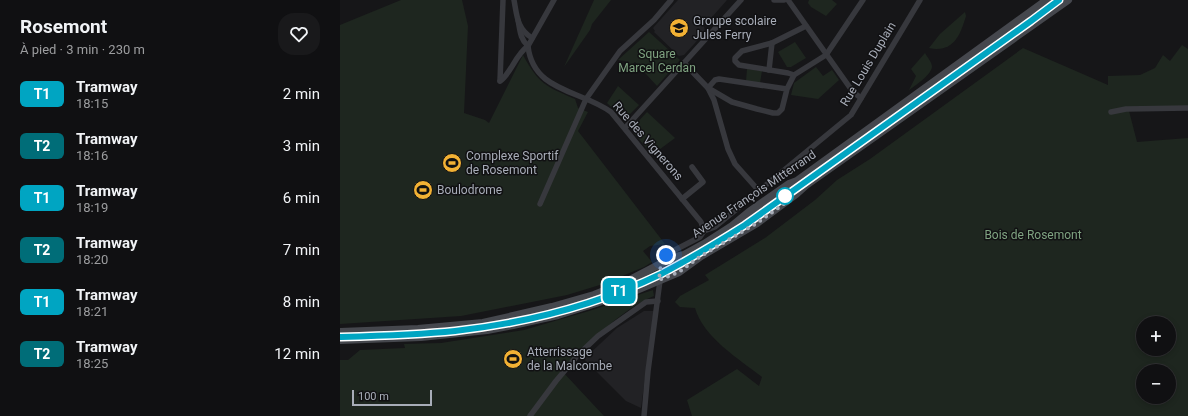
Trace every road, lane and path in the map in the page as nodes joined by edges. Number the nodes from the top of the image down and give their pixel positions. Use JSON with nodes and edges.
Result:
{"nodes":[{"id":1,"x":503,"y":0,"type":"edge"},
{"id":2,"x":514,"y":0,"type":"edge"},
{"id":3,"x":554,"y":0,"type":"edge"},
{"id":4,"x":671,"y":0,"type":"edge"},
{"id":5,"x":741,"y":0,"type":"edge"},
{"id":6,"x":774,"y":0,"type":"edge"},
{"id":7,"x":784,"y":0,"type":"edge"},
{"id":8,"x":788,"y":0,"type":"edge"},
{"id":9,"x":863,"y":0,"type":"edge"},
{"id":10,"x":920,"y":0,"type":"edge"},
{"id":11,"x":1047,"y":0,"type":"edge"},
{"id":12,"x":1067,"y":0,"type":"edge"},
{"id":13,"x":518,"y":20,"type":"junction"},
{"id":14,"x":806,"y":26,"type":"junction"},
{"id":15,"x":532,"y":38,"type":"junction"},
{"id":16,"x":772,"y":43,"type":"junction"},
{"id":17,"x":528,"y":46,"type":"junction"},
{"id":18,"x":826,"y":55,"type":"junction"},
{"id":19,"x":684,"y":63,"type":"junction"},
{"id":20,"x":769,"y":70,"type":"junction"},
{"id":21,"x":794,"y":75,"type":"junction"},
{"id":22,"x":708,"y":88,"type":"junction"},
{"id":23,"x":787,"y":89,"type":"junction"},
{"id":24,"x":861,"y":98,"type":"junction"},
{"id":25,"x":586,"y":99,"type":"junction"},
{"id":26,"x":1188,"y":108,"type":"edge"},
{"id":27,"x":1111,"y":112,"type":"dead end"},
{"id":28,"x":625,"y":128,"type":"junction"},
{"id":29,"x":692,"y":167,"type":"dead end"},
{"id":30,"x":759,"y":192,"type":"junction"},
{"id":31,"x":682,"y":199,"type":"junction"},
{"id":32,"x":540,"y":204,"type":"dead end"},
{"id":33,"x":704,"y":231,"type":"junction"},
{"id":34,"x":661,"y":265,"type":"junction"},
{"id":35,"x":659,"y":280,"type":"junction"},
{"id":36,"x":658,"y":301,"type":"junction"},
{"id":37,"x":340,"y":332,"type":"edge"},
{"id":38,"x":340,"y":340,"type":"edge"},
{"id":39,"x":530,"y":416,"type":"edge"},
{"id":40,"x":644,"y":416,"type":"edge"}],
"edges":[{"from":1,"to":17,"type":"street"},
{"from":2,"to":13,"type":"street"},
{"from":3,"to":15,"type":"street"},
{"from":4,"to":25,"type":"street"},
{"from":5,"to":19,"type":"street"},
{"from":6,"to":7,"type":"street"},
{"from":8,"to":14,"type":"street"},
{"from":9,"to":18,"type":"street"},
{"from":10,"to":24,"type":"street","name":"Rue Louis Duplain"},
{"from":11,"to":34,"type":"main road","name":"Avenue François Mitterrand"},
{"from":12,"to":35,"type":"main road","name":"Avenue François Mitterrand"},
{"from":13,"to":15,"type":"street"},
{"from":13,"to":17,"type":"street","name":"Rue des Vignerons"},
{"from":14,"to":16,"type":"street"},
{"from":14,"to":18,"type":"street"},
{"from":15,"to":17,"type":"street"},
{"from":16,"to":20,"type":"street"},
{"from":16,"to":20,"type":"street"},
{"from":17,"to":25,"type":"street","name":"Rue des Vignerons"},
{"from":18,"to":21,"type":"street"},
{"from":18,"to":24,"type":"street"},
{"from":19,"to":22,"type":"street"},
{"from":19,"to":28,"type":"street"},
{"from":20,"to":21,"type":"street"},
{"from":21,"to":23,"type":"street"},
{"from":22,"to":23,"type":"street"},
{"from":22,"to":23,"type":"street"},
{"from":22,"to":30,"type":"street"},
{"from":24,"to":30,"type":"street","name":"Rue Louis Duplain"},
{"from":25,"to":28,"type":"street","name":"Rue des Vignerons"},
{"from":25,"to":32,"type":"street"},
{"from":26,"to":27,"type":"street"},
{"from":28,"to":31,"type":"street","name":"Rue des Vignerons"},
{"from":29,"to":31,"type":"street","name":"Rue des Vignerons"},
{"from":30,"to":33,"type":"street","name":"Rue Louis Duplain"},
{"from":31,"to":33,"type":"street","name":"Rue des Vignerons"},
{"from":33,"to":34,"type":"street","name":"Rue Louis Duplain"},
{"from":34,"to":35,"type":"street"},
{"from":34,"to":37,"type":"main road","name":"Avenue François Mitterrand"},
{"from":35,"to":36,"type":"street"},
{"from":35,"to":38,"type":"main road","name":"Avenue François Mitterrand"},
{"from":36,"to":39,"type":"street"},
{"from":36,"to":40,"type":"street"}]}
